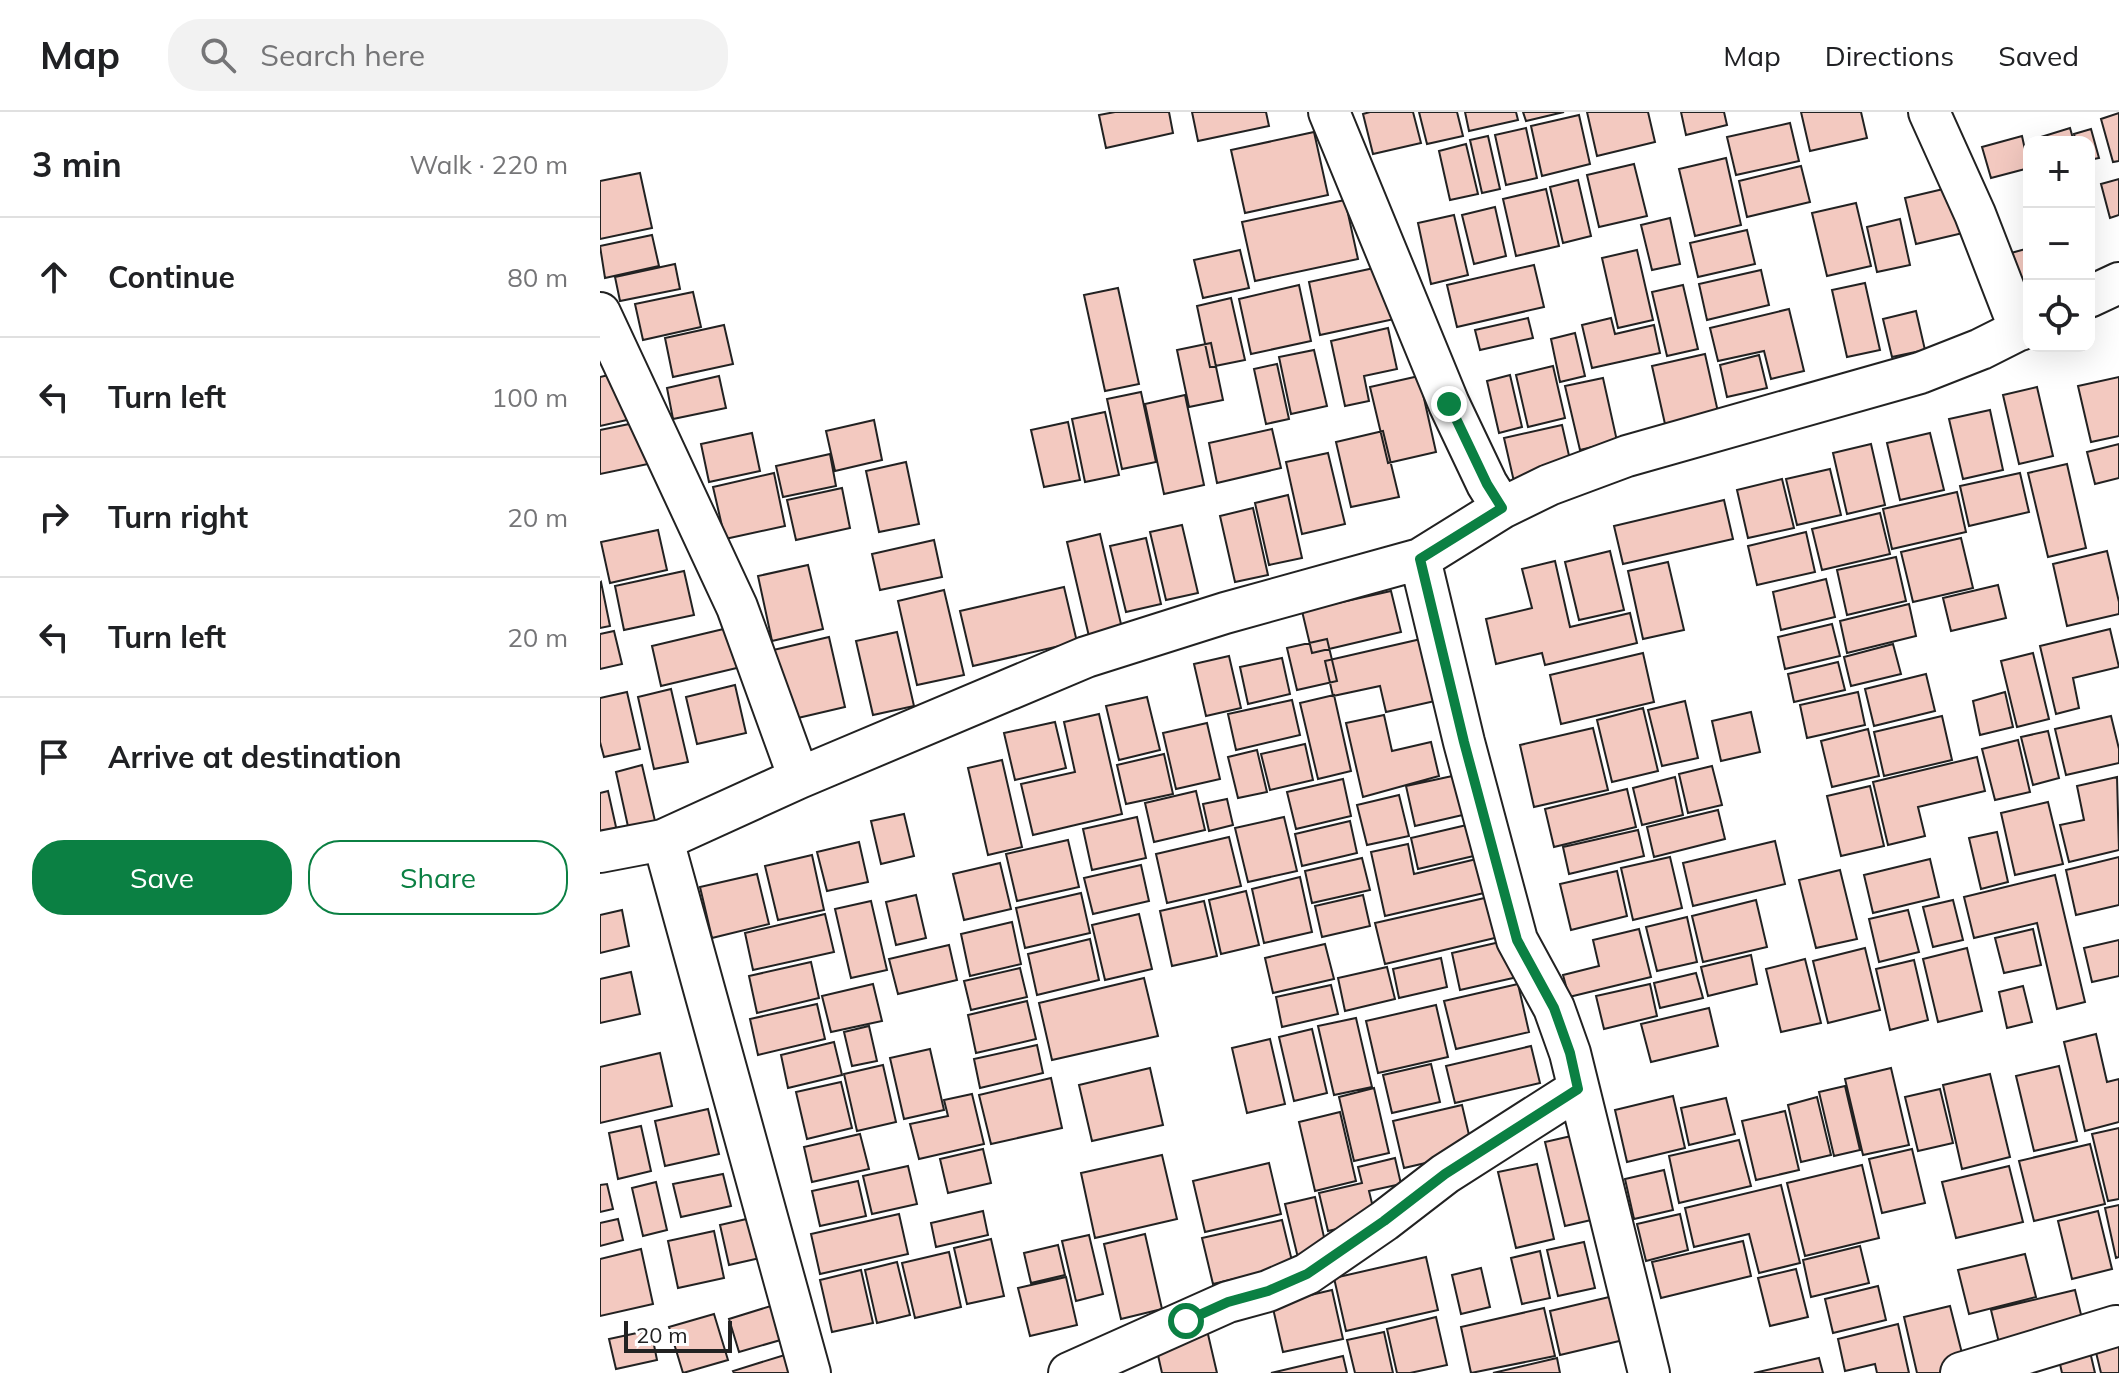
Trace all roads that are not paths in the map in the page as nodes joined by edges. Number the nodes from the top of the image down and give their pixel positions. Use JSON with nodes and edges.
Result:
{"nodes":[{"id":1,"x":1329,"y":112,"type":"edge"},
{"id":2,"x":1929,"y":112,"type":"edge"},
{"id":3,"x":2119,"y":283,"type":"edge"},
{"id":4,"x":2095,"y":294,"type":"edge"},
{"id":5,"x":600,"y":313,"type":"edge"},
{"id":6,"x":2023,"y":326,"type":"edge"},
{"id":7,"x":2023,"y":328,"type":"edge"},
{"id":8,"x":1496,"y":498,"type":"junction"},
{"id":9,"x":1420,"y":559,"type":"junction"},
{"id":10,"x":799,"y":778,"type":"junction"},
{"id":11,"x":663,"y":840,"type":"junction"},
{"id":12,"x":600,"y":852,"type":"edge"},
{"id":13,"x":1578,"y":1089,"type":"junction"},
{"id":14,"x":2116,"y":1326,"type":"dead end"},
{"id":15,"x":810,"y":1373,"type":"edge"},
{"id":16,"x":1069,"y":1373,"type":"edge"},
{"id":17,"x":1649,"y":1373,"type":"edge"},
{"id":18,"x":1961,"y":1373,"type":"edge"}],
"edges":[{"from":1,"to":8,"type":"street"},
{"from":2,"to":6,"type":"street"},
{"from":3,"to":4,"type":"street"},
{"from":5,"to":10,"type":"street"},
{"from":7,"to":8,"type":"street"},
{"from":8,"to":9,"type":"street"},
{"from":9,"to":10,"type":"street"},
{"from":9,"to":13,"type":"street"},
{"from":10,"to":11,"type":"street"},
{"from":11,"to":12,"type":"street"},
{"from":11,"to":15,"type":"street"},
{"from":13,"to":16,"type":"street"},
{"from":13,"to":17,"type":"street"},
{"from":14,"to":18,"type":"street"}]}
